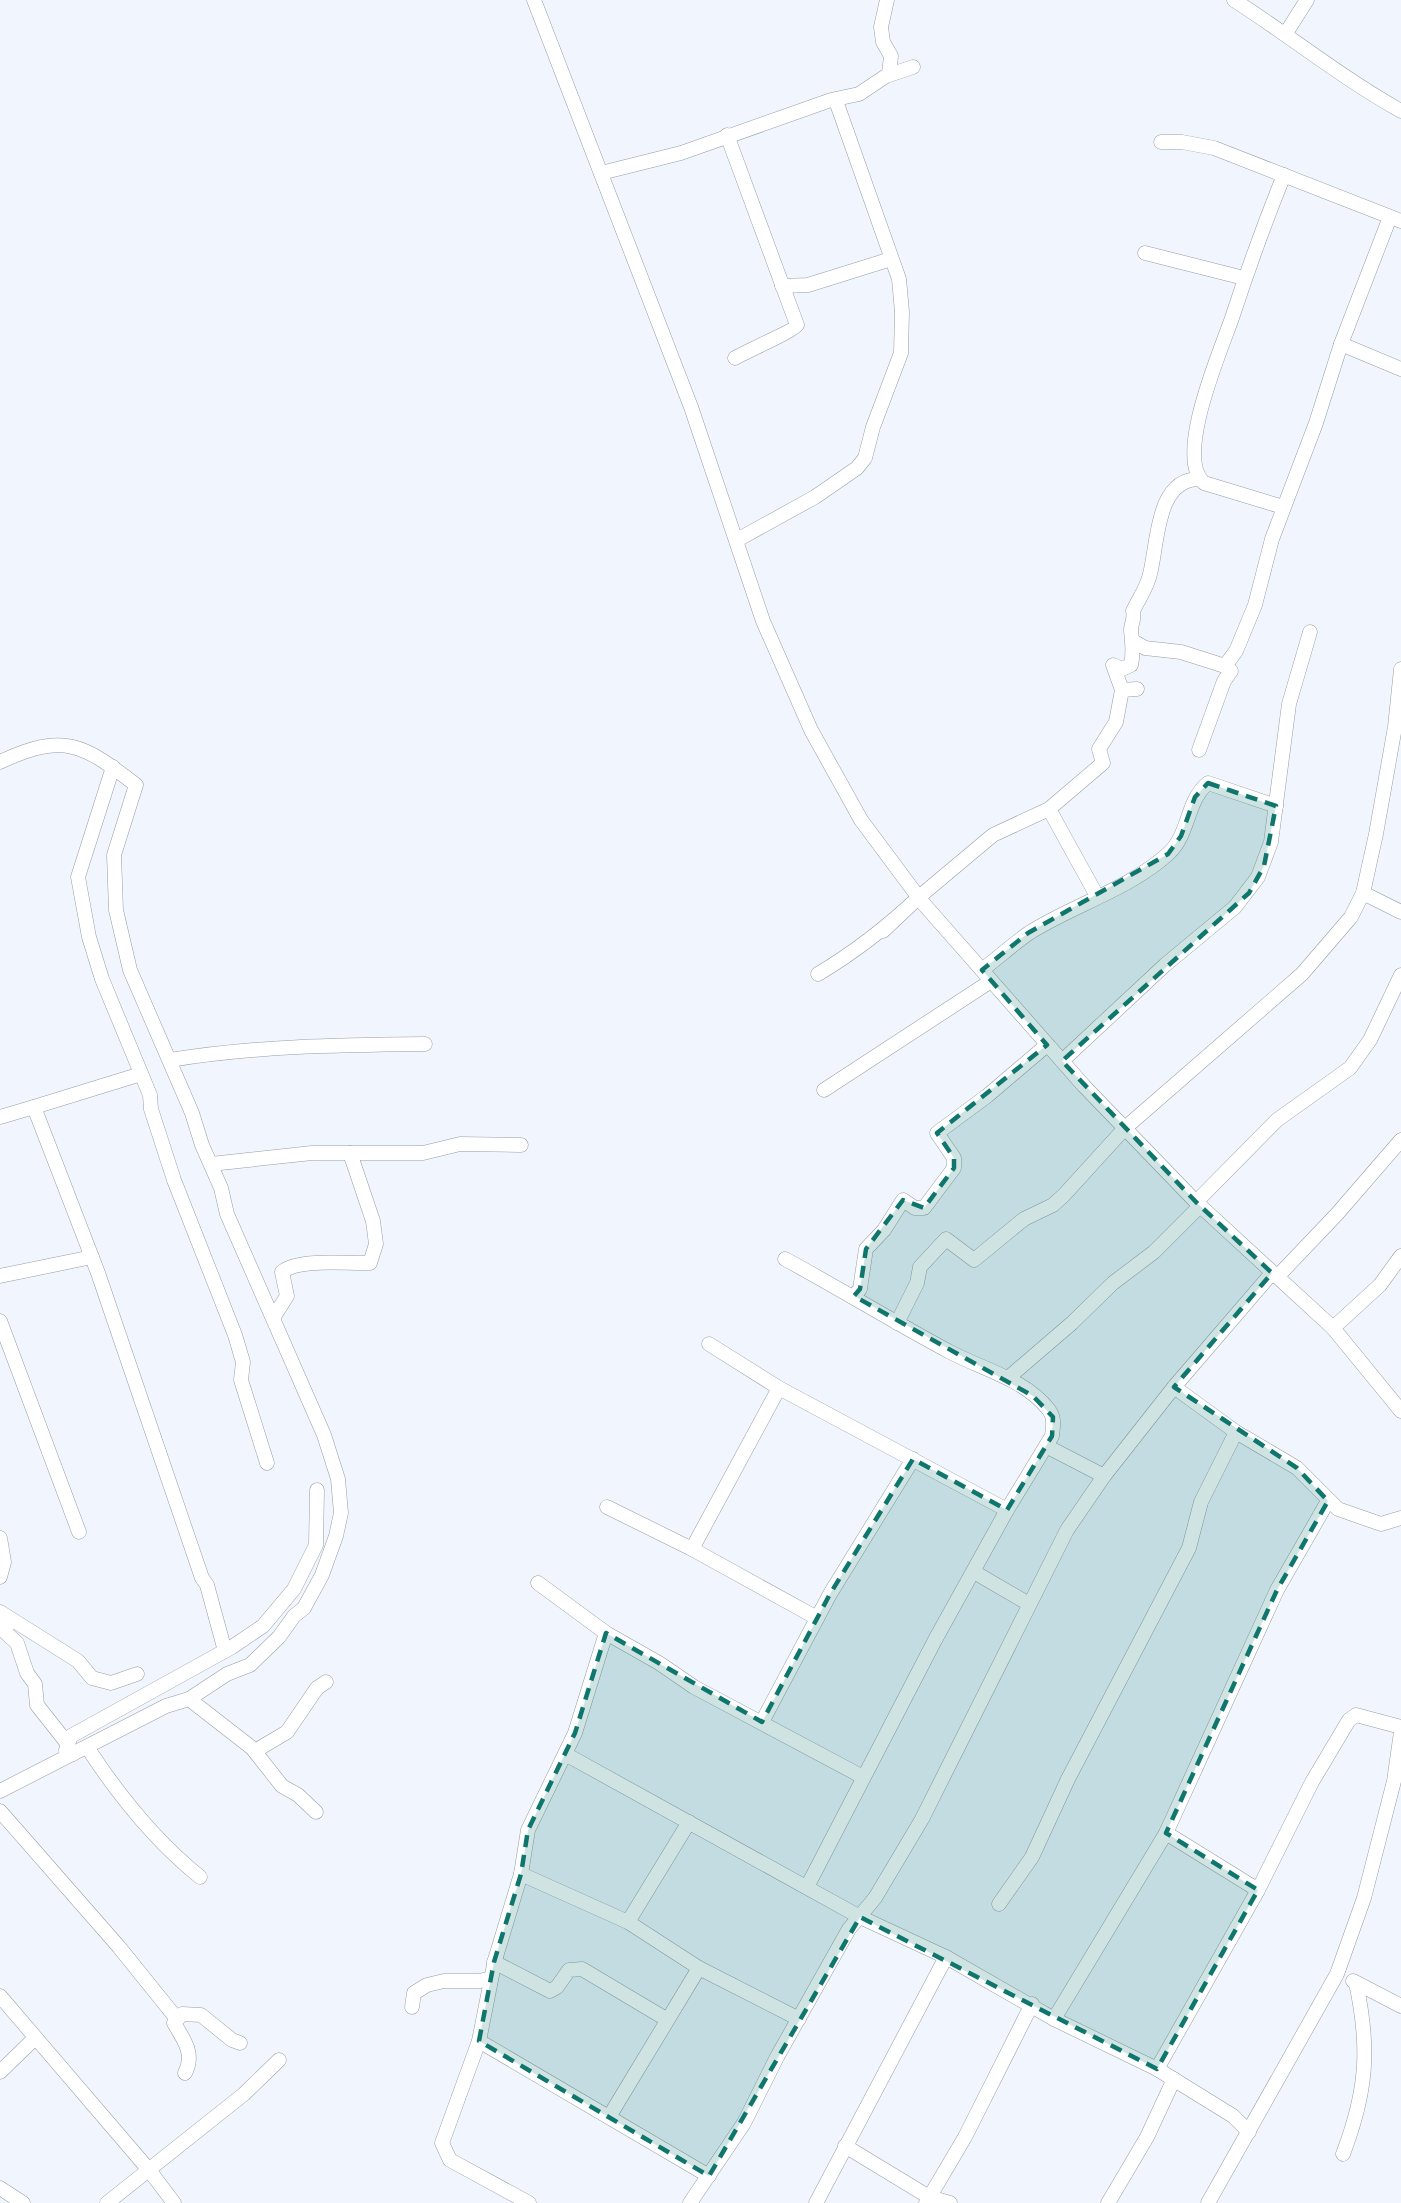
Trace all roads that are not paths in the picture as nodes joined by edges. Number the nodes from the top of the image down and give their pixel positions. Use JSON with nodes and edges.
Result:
{"nodes":[{"id":1,"x":534,"y":0,"type":"edge"},
{"id":2,"x":886,"y":0,"type":"edge"},
{"id":3,"x":1234,"y":0,"type":"edge"},
{"id":4,"x":1307,"y":0,"type":"edge"},
{"id":5,"x":1286,"y":33,"type":"junction"},
{"id":6,"x":913,"y":68,"type":"dead end"},
{"id":7,"x":889,"y":75,"type":"junction"},
{"id":8,"x":836,"y":100,"type":"junction"},
{"id":9,"x":1401,"y":111,"type":"edge"},
{"id":10,"x":727,"y":135,"type":"junction"},
{"id":11,"x":1161,"y":142,"type":"dead end"},
{"id":12,"x":601,"y":172,"type":"junction"},
{"id":13,"x":1284,"y":175,"type":"junction"},
{"id":14,"x":1395,"y":219,"type":"edge"},
{"id":15,"x":1145,"y":253,"type":"dead end"},
{"id":16,"x":891,"y":259,"type":"junction"},
{"id":17,"x":1244,"y":278,"type":"junction"},
{"id":18,"x":782,"y":286,"type":"junction"},
{"id":19,"x":1341,"y":344,"type":"junction"},
{"id":20,"x":735,"y":358,"type":"dead end"},
{"id":21,"x":1401,"y":369,"type":"edge"},
{"id":22,"x":1199,"y":479,"type":"junction"},
{"id":23,"x":1283,"y":507,"type":"junction"},
{"id":24,"x":737,"y":540,"type":"junction"},
{"id":25,"x":1310,"y":632,"type":"dead end"},
{"id":26,"x":1133,"y":641,"type":"junction"},
{"id":27,"x":1226,"y":666,"type":"junction"},
{"id":28,"x":1401,"y":669,"type":"edge"},
{"id":29,"x":1137,"y":689,"type":"dead end"},
{"id":30,"x":1122,"y":690,"type":"junction"},
{"id":31,"x":1198,"y":750,"type":"dead end"},
{"id":32,"x":0,"y":762,"type":"edge"},
{"id":33,"x":113,"y":767,"type":"junction"},
{"id":34,"x":1276,"y":806,"type":"junction"},
{"id":35,"x":1049,"y":809,"type":"junction"},
{"id":36,"x":1364,"y":893,"type":"junction"},
{"id":37,"x":1097,"y":896,"type":"junction"},
{"id":38,"x":919,"y":897,"type":"junction"},
{"id":39,"x":1401,"y":912,"type":"edge"},
{"id":40,"x":818,"y":974,"type":"dead end"},
{"id":41,"x":987,"y":975,"type":"junction"},
{"id":42,"x":1401,"y":975,"type":"edge"},
{"id":43,"x":425,"y":1044,"type":"dead end"},
{"id":44,"x":1047,"y":1045,"type":"junction"},
{"id":45,"x":170,"y":1060,"type":"junction"},
{"id":46,"x":1062,"y":1061,"type":"junction"},
{"id":47,"x":141,"y":1074,"type":"junction"},
{"id":48,"x":824,"y":1090,"type":"dead end"},
{"id":49,"x":34,"y":1107,"type":"junction"},
{"id":50,"x":0,"y":1117,"type":"edge"},
{"id":51,"x":1125,"y":1128,"type":"junction"},
{"id":52,"x":1401,"y":1140,"type":"edge"},
{"id":53,"x":521,"y":1144,"type":"dead end"},
{"id":54,"x":350,"y":1153,"type":"junction"},
{"id":55,"x":211,"y":1164,"type":"junction"},
{"id":56,"x":1198,"y":1204,"type":"junction"},
{"id":57,"x":1401,"y":1256,"type":"edge"},
{"id":58,"x":92,"y":1257,"type":"junction"},
{"id":59,"x":785,"y":1258,"type":"dead end"},
{"id":60,"x":1274,"y":1275,"type":"junction"},
{"id":61,"x":0,"y":1276,"type":"edge"},
{"id":62,"x":854,"y":1296,"type":"junction"},
{"id":63,"x":273,"y":1318,"type":"junction"},
{"id":64,"x":0,"y":1321,"type":"edge"},
{"id":65,"x":897,"y":1323,"type":"junction"},
{"id":66,"x":1333,"y":1328,"type":"junction"},
{"id":67,"x":709,"y":1344,"type":"dead end"},
{"id":68,"x":1008,"y":1378,"type":"junction"},
{"id":69,"x":1174,"y":1387,"type":"junction"},
{"id":70,"x":779,"y":1388,"type":"junction"},
{"id":71,"x":1401,"y":1411,"type":"edge"},
{"id":72,"x":1236,"y":1432,"type":"junction"},
{"id":73,"x":1046,"y":1446,"type":"junction"},
{"id":74,"x":913,"y":1459,"type":"junction"},
{"id":75,"x":267,"y":1463,"type":"dead end"},
{"id":76,"x":1104,"y":1476,"type":"junction"},
{"id":77,"x":317,"y":1490,"type":"dead end"},
{"id":78,"x":1328,"y":1500,"type":"junction"},
{"id":79,"x":607,"y":1507,"type":"dead end"},
{"id":80,"x":1007,"y":1510,"type":"junction"},
{"id":81,"x":1401,"y":1518,"type":"edge"},
{"id":82,"x":80,"y":1532,"type":"dead end"},
{"id":83,"x":0,"y":1538,"type":"edge"},
{"id":84,"x":692,"y":1549,"type":"junction"},
{"id":85,"x":974,"y":1572,"type":"junction"},
{"id":86,"x":0,"y":1577,"type":"edge"},
{"id":87,"x":538,"y":1583,"type":"dead end"},
{"id":88,"x":1029,"y":1604,"type":"junction"},
{"id":89,"x":2,"y":1614,"type":"edge"},
{"id":90,"x":817,"y":1618,"type":"junction"},
{"id":91,"x":606,"y":1633,"type":"junction"},
{"id":92,"x":225,"y":1651,"type":"junction"},
{"id":93,"x":137,"y":1674,"type":"dead end"},
{"id":94,"x":326,"y":1682,"type":"dead end"},
{"id":95,"x":189,"y":1699,"type":"junction"},
{"id":96,"x":762,"y":1722,"type":"junction"},
{"id":97,"x":1401,"y":1727,"type":"edge"},
{"id":98,"x":1401,"y":1732,"type":"edge"},
{"id":99,"x":87,"y":1747,"type":"junction"},
{"id":100,"x":70,"y":1749,"type":"junction"},
{"id":101,"x":255,"y":1751,"type":"junction"},
{"id":102,"x":567,"y":1755,"type":"junction"},
{"id":103,"x":863,"y":1777,"type":"junction"},
{"id":104,"x":1397,"y":1781,"type":"edge"},
{"id":105,"x":0,"y":1791,"type":"edge"},
{"id":106,"x":0,"y":1811,"type":"edge"},
{"id":107,"x":316,"y":1812,"type":"dead end"},
{"id":108,"x":689,"y":1822,"type":"junction"},
{"id":109,"x":1166,"y":1833,"type":"junction"},
{"id":110,"x":521,"y":1874,"type":"junction"},
{"id":111,"x":200,"y":1877,"type":"dead end"},
{"id":112,"x":807,"y":1887,"type":"junction"},
{"id":113,"x":1258,"y":1890,"type":"junction"},
{"id":114,"x":999,"y":1904,"type":"dead end"},
{"id":115,"x":860,"y":1917,"type":"junction"},
{"id":116,"x":628,"y":1922,"type":"junction"},
{"id":117,"x":946,"y":1957,"type":"junction"},
{"id":118,"x":494,"y":1962,"type":"junction"},
{"id":119,"x":699,"y":1968,"type":"junction"},
{"id":120,"x":1337,"y":1974,"type":"junction"},
{"id":121,"x":491,"y":1978,"type":"junction"},
{"id":122,"x":1356,"y":1983,"type":"junction"},
{"id":123,"x":0,"y":1996,"type":"edge"},
{"id":124,"x":1032,"y":2004,"type":"junction"},
{"id":125,"x":1401,"y":2006,"type":"edge"},
{"id":126,"x":412,"y":2007,"type":"dead end"},
{"id":127,"x":177,"y":2019,"type":"junction"},
{"id":128,"x":666,"y":2019,"type":"junction"},
{"id":129,"x":799,"y":2019,"type":"junction"},
{"id":130,"x":1054,"y":2019,"type":"junction"},
{"id":131,"x":34,"y":2039,"type":"junction"},
{"id":132,"x":479,"y":2041,"type":"junction"},
{"id":133,"x":240,"y":2043,"type":"dead end"},
{"id":134,"x":279,"y":2060,"type":"dead end"},
{"id":135,"x":1157,"y":2069,"type":"junction"},
{"id":136,"x":0,"y":2072,"type":"edge"},
{"id":137,"x":185,"y":2073,"type":"dead end"},
{"id":138,"x":1174,"y":2079,"type":"junction"},
{"id":139,"x":609,"y":2117,"type":"junction"},
{"id":140,"x":1249,"y":2132,"type":"junction"},
{"id":141,"x":845,"y":2146,"type":"junction"},
{"id":142,"x":1343,"y":2154,"type":"dead end"},
{"id":143,"x":149,"y":2170,"type":"junction"},
{"id":144,"x":710,"y":2176,"type":"junction"},
{"id":145,"x":0,"y":2188,"type":"edge"},
{"id":146,"x":927,"y":2200,"type":"edge"},
{"id":147,"x":23,"y":2203,"type":"edge"},
{"id":148,"x":107,"y":2203,"type":"edge"},
{"id":149,"x":174,"y":2203,"type":"edge"},
{"id":150,"x":529,"y":2203,"type":"edge"},
{"id":151,"x":690,"y":2203,"type":"edge"},
{"id":152,"x":816,"y":2203,"type":"edge"},
{"id":153,"x":950,"y":2203,"type":"edge"},
{"id":154,"x":1108,"y":2203,"type":"edge"},
{"id":155,"x":1208,"y":2203,"type":"edge"}],
"edges":[{"from":1,"to":12,"type":"street"},
{"from":2,"to":7,"type":"street"},
{"from":3,"to":5,"type":"street"},
{"from":4,"to":5,"type":"street"},
{"from":5,"to":9,"type":"street"},
{"from":6,"to":7,"type":"street"},
{"from":7,"to":8,"type":"street"},
{"from":8,"to":10,"type":"street"},
{"from":8,"to":16,"type":"street"},
{"from":10,"to":12,"type":"street"},
{"from":10,"to":18,"type":"street"},
{"from":11,"to":13,"type":"street"},
{"from":12,"to":24,"type":"street"},
{"from":13,"to":14,"type":"street"},
{"from":13,"to":17,"type":"street"},
{"from":14,"to":19,"type":"street"},
{"from":15,"to":17,"type":"street"},
{"from":16,"to":18,"type":"street"},
{"from":16,"to":24,"type":"street"},
{"from":17,"to":22,"type":"street"},
{"from":18,"to":20,"type":"street"},
{"from":19,"to":21,"type":"street"},
{"from":19,"to":23,"type":"street"},
{"from":22,"to":23,"type":"street"},
{"from":22,"to":26,"type":"street"},
{"from":23,"to":27,"type":"street"},
{"from":24,"to":38,"type":"street"},
{"from":25,"to":34,"type":"street"},
{"from":26,"to":27,"type":"street"},
{"from":26,"to":30,"type":"street"},
{"from":27,"to":31,"type":"street"},
{"from":28,"to":36,"type":"street"},
{"from":29,"to":30,"type":"street"},
{"from":30,"to":35,"type":"street"},
{"from":32,"to":33,"type":"street"},
{"from":33,"to":45,"type":"street"},
{"from":33,"to":47,"type":"street"},
{"from":34,"to":37,"type":"street"},
{"from":34,"to":46,"type":"street"},
{"from":35,"to":37,"type":"street"},
{"from":35,"to":38,"type":"street"},
{"from":36,"to":39,"type":"street"},
{"from":36,"to":51,"type":"street"},
{"from":37,"to":41,"type":"street"},
{"from":38,"to":40,"type":"street"},
{"from":38,"to":41,"type":"street"},
{"from":41,"to":44,"type":"street"},
{"from":41,"to":48,"type":"street"},
{"from":42,"to":56,"type":"street"},
{"from":43,"to":45,"type":"street"},
{"from":44,"to":46,"type":"street"},
{"from":44,"to":62,"type":"street"},
{"from":45,"to":55,"type":"street"},
{"from":46,"to":51,"type":"street"},
{"from":47,"to":49,"type":"street"},
{"from":47,"to":75,"type":"street"},
{"from":49,"to":50,"type":"street"},
{"from":49,"to":58,"type":"street"},
{"from":51,"to":56,"type":"street"},
{"from":51,"to":65,"type":"street"},
{"from":52,"to":60,"type":"street"},
{"from":53,"to":54,"type":"street"},
{"from":54,"to":55,"type":"street"},
{"from":54,"to":63,"type":"street"},
{"from":55,"to":63,"type":"street"},
{"from":56,"to":60,"type":"street"},
{"from":56,"to":68,"type":"street"},
{"from":57,"to":66,"type":"street"},
{"from":58,"to":61,"type":"street"},
{"from":58,"to":92,"type":"street"},
{"from":59,"to":62,"type":"street"},
{"from":60,"to":66,"type":"street"},
{"from":60,"to":69,"type":"street"},
{"from":62,"to":65,"type":"street"},
{"from":63,"to":95,"type":"street"},
{"from":64,"to":82,"type":"street"},
{"from":65,"to":68,"type":"street"},
{"from":66,"to":71,"type":"street"},
{"from":67,"to":70,"type":"street"},
{"from":68,"to":73,"type":"street"},
{"from":69,"to":72,"type":"street"},
{"from":69,"to":76,"type":"street"},
{"from":70,"to":74,"type":"street"},
{"from":70,"to":84,"type":"street"},
{"from":72,"to":78,"type":"street"},
{"from":72,"to":114,"type":"street"},
{"from":73,"to":76,"type":"street"},
{"from":73,"to":80,"type":"street"},
{"from":74,"to":80,"type":"street"},
{"from":74,"to":90,"type":"street"},
{"from":76,"to":88,"type":"street"},
{"from":77,"to":92,"type":"street"},
{"from":78,"to":81,"type":"street"},
{"from":78,"to":109,"type":"street"},
{"from":79,"to":84,"type":"street"},
{"from":80,"to":85,"type":"street"},
{"from":83,"to":86,"type":"street"},
{"from":84,"to":90,"type":"street"},
{"from":85,"to":88,"type":"street"},
{"from":85,"to":103,"type":"street"},
{"from":87,"to":91,"type":"street"},
{"from":88,"to":115,"type":"street"},
{"from":89,"to":93,"type":"street"},
{"from":89,"to":100,"type":"street"},
{"from":90,"to":96,"type":"street"},
{"from":91,"to":96,"type":"street"},
{"from":91,"to":102,"type":"street"},
{"from":92,"to":100,"type":"street"},
{"from":94,"to":101,"type":"street"},
{"from":95,"to":99,"type":"street"},
{"from":95,"to":101,"type":"street"},
{"from":96,"to":103,"type":"street"},
{"from":97,"to":113,"type":"street"},
{"from":98,"to":104,"type":"street"},
{"from":99,"to":100,"type":"street"},
{"from":99,"to":111,"type":"street"},
{"from":100,"to":105,"type":"street"},
{"from":101,"to":107,"type":"street"},
{"from":102,"to":108,"type":"street"},
{"from":102,"to":110,"type":"street"},
{"from":103,"to":112,"type":"street"},
{"from":104,"to":120,"type":"street"},
{"from":106,"to":127,"type":"street"},
{"from":108,"to":112,"type":"street"},
{"from":108,"to":116,"type":"street"},
{"from":109,"to":113,"type":"street"},
{"from":109,"to":130,"type":"street"},
{"from":110,"to":116,"type":"street"},
{"from":110,"to":118,"type":"street"},
{"from":112,"to":115,"type":"street"},
{"from":113,"to":135,"type":"street"},
{"from":115,"to":117,"type":"street"},
{"from":115,"to":129,"type":"street"},
{"from":116,"to":119,"type":"street"},
{"from":117,"to":124,"type":"street"},
{"from":117,"to":141,"type":"street"},
{"from":118,"to":121,"type":"street"},
{"from":118,"to":128,"type":"street"},
{"from":119,"to":128,"type":"street"},
{"from":119,"to":129,"type":"street"},
{"from":120,"to":122,"type":"street"},
{"from":120,"to":140,"type":"street"},
{"from":121,"to":126,"type":"street"},
{"from":121,"to":132,"type":"street"},
{"from":122,"to":125,"type":"street"},
{"from":122,"to":142,"type":"street"},
{"from":123,"to":131,"type":"street"},
{"from":124,"to":130,"type":"street"},
{"from":124,"to":146,"type":"street"},
{"from":127,"to":133,"type":"street"},
{"from":127,"to":137,"type":"street"},
{"from":128,"to":139,"type":"street"},
{"from":129,"to":144,"type":"street"},
{"from":130,"to":135,"type":"street"},
{"from":131,"to":136,"type":"street"},
{"from":131,"to":143,"type":"street"},
{"from":132,"to":139,"type":"street"},
{"from":132,"to":150,"type":"street"},
{"from":134,"to":143,"type":"street"},
{"from":135,"to":138,"type":"street"},
{"from":138,"to":140,"type":"street"},
{"from":138,"to":154,"type":"street"},
{"from":139,"to":144,"type":"street"},
{"from":140,"to":155,"type":"street"},
{"from":141,"to":146,"type":"street"},
{"from":141,"to":152,"type":"street"},
{"from":143,"to":148,"type":"street"},
{"from":143,"to":149,"type":"street"},
{"from":144,"to":151,"type":"street"},
{"from":145,"to":147,"type":"street"},
{"from":146,"to":153,"type":"street"}]}
